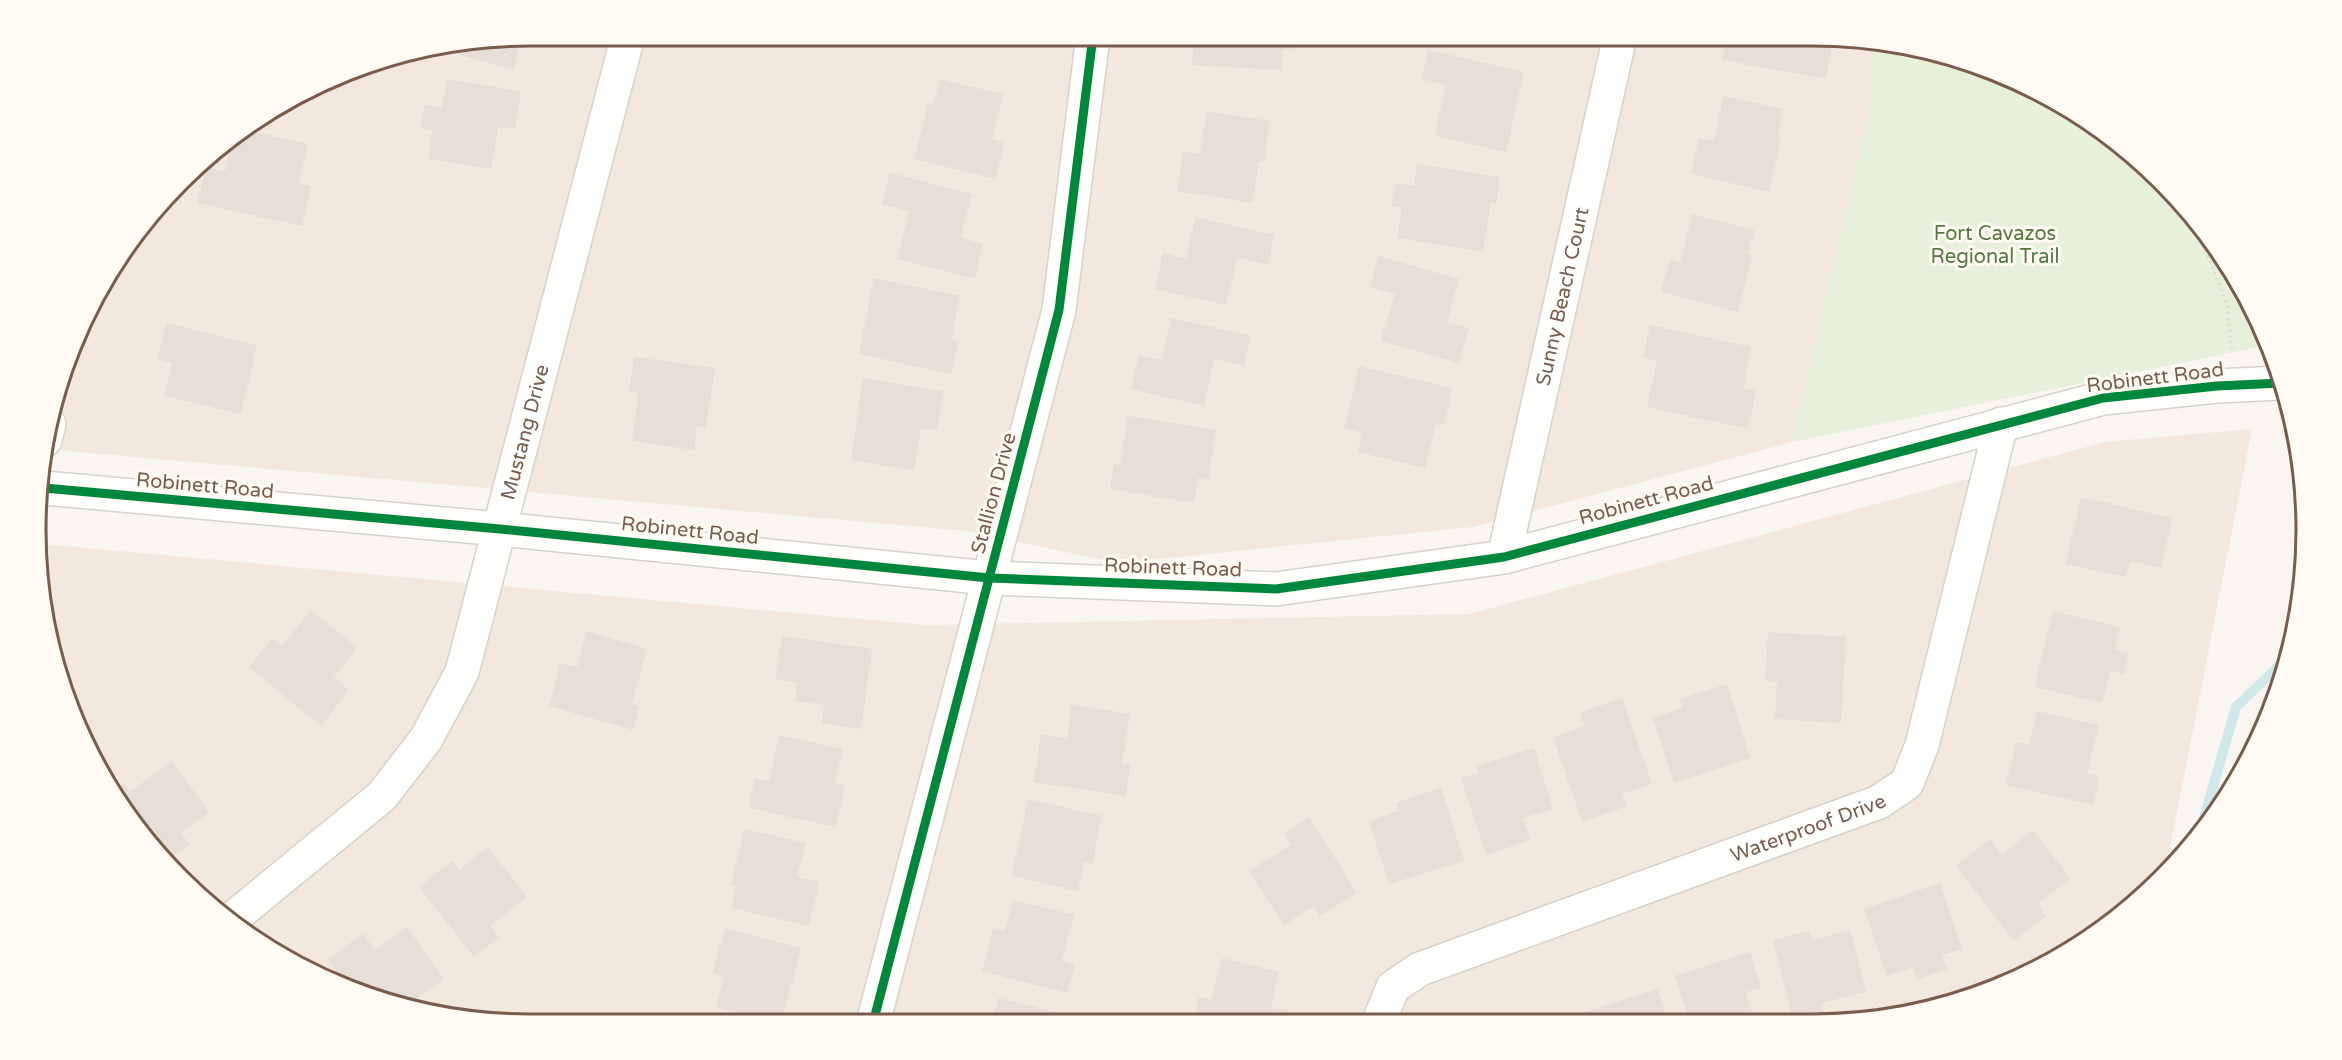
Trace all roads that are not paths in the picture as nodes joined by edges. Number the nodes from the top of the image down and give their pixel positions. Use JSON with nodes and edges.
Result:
{"nodes":[{"id":1,"x":625,"y":46,"type":"edge"},
{"id":2,"x":1092,"y":46,"type":"edge"},
{"id":3,"x":1618,"y":46,"type":"edge"},
{"id":4,"x":2273,"y":383,"type":"edge"},
{"id":5,"x":2001,"y":424,"type":"junction"},
{"id":6,"x":49,"y":488,"type":"edge"},
{"id":7,"x":500,"y":529,"type":"junction"},
{"id":8,"x":1504,"y":557,"type":"junction"},
{"id":9,"x":989,"y":578,"type":"junction"},
{"id":10,"x":237,"y":915,"type":"edge"},
{"id":11,"x":875,"y":1014,"type":"edge"},
{"id":12,"x":1382,"y":1014,"type":"edge"}],
"edges":[{"from":1,"to":7,"type":"street","name":"Mustang Drive"},
{"from":2,"to":9,"type":"street","name":"Stallion Drive"},
{"from":3,"to":8,"type":"street","name":"Sunny Beach Court"},
{"from":4,"to":5,"type":"street","name":"Robinett Road"},
{"from":5,"to":8,"type":"street","name":"Robinett Road"},
{"from":5,"to":12,"type":"street","name":"Waterproof Drive"},
{"from":6,"to":7,"type":"street","name":"Robinett Road"},
{"from":7,"to":9,"type":"street","name":"Robinett Road"},
{"from":7,"to":10,"type":"street","name":"Mustang Drive"},
{"from":8,"to":9,"type":"street","name":"Robinett Road"},
{"from":9,"to":11,"type":"street","name":"Stallion Drive"}]}
